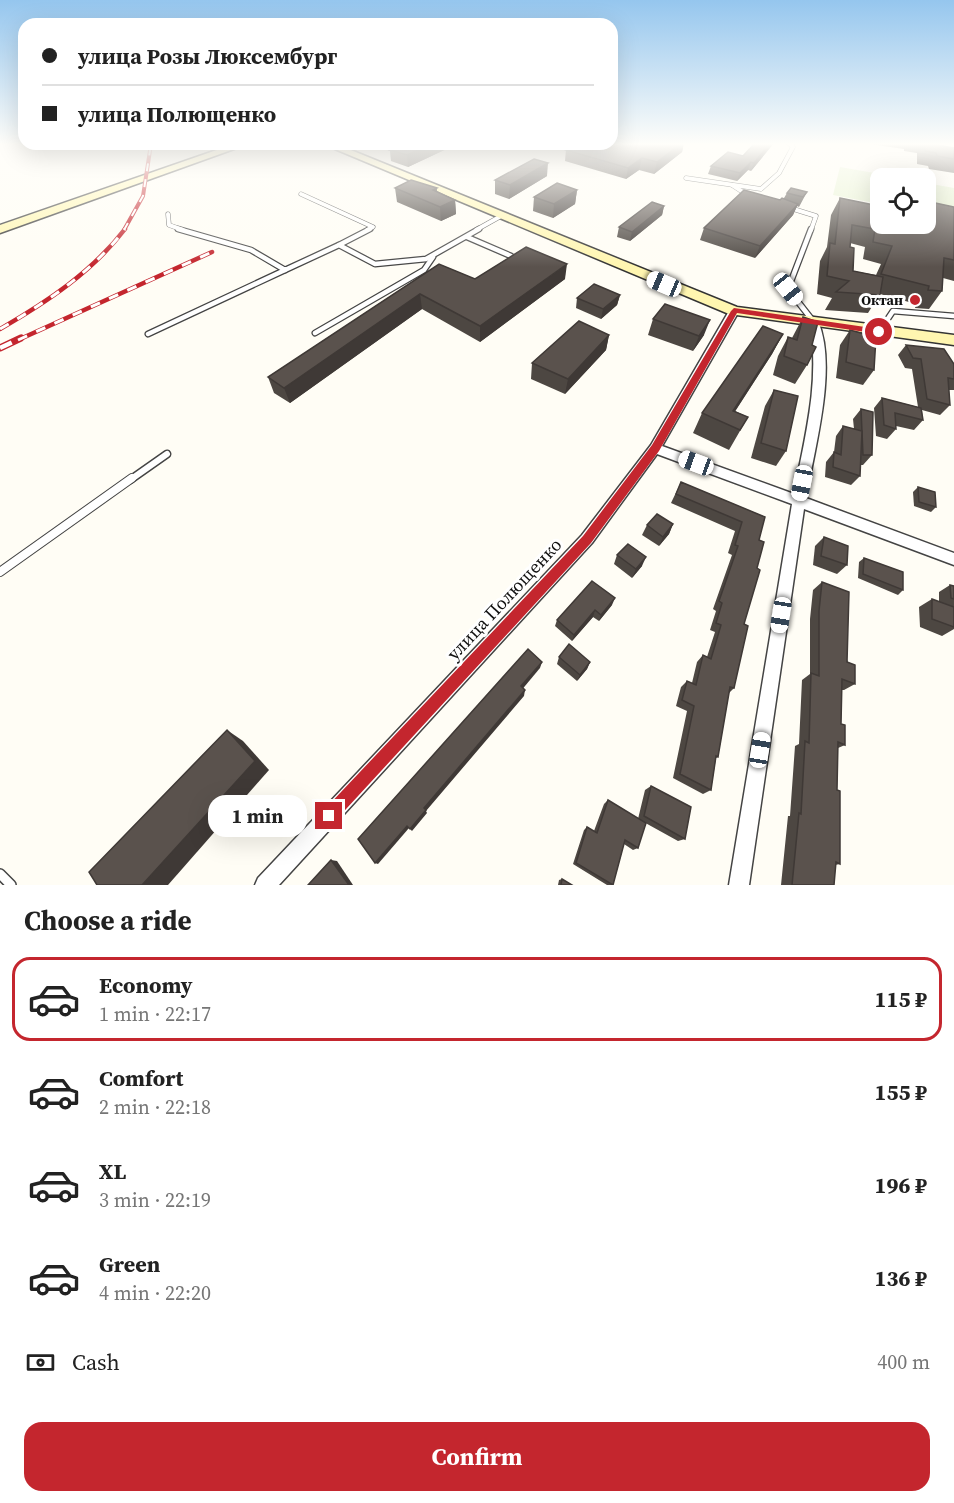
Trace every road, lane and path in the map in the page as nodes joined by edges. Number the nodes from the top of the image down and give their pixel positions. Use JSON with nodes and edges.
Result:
{"nodes":[{"id":1,"x":128,"y":184,"type":"edge"},
{"id":2,"x":426,"y":184,"type":"edge"},
{"id":3,"x":727,"y":184,"type":"edge"},
{"id":4,"x":766,"y":184,"type":"edge"},
{"id":5,"x":732,"y":185,"type":"junction"},
{"id":6,"x":301,"y":194,"type":"dead end"},
{"id":7,"x":756,"y":198,"type":"edge"},
{"id":8,"x":776,"y":204,"type":"edge"},
{"id":9,"x":168,"y":214,"type":"dead end"},
{"id":10,"x":501,"y":216,"type":"junction"},
{"id":11,"x":0,"y":229,"type":"edge"},
{"id":12,"x":466,"y":237,"type":"junction"},
{"id":13,"x":339,"y":245,"type":"junction"},
{"id":14,"x":433,"y":256,"type":"junction"},
{"id":15,"x":511,"y":256,"type":"edge"},
{"id":16,"x":285,"y":270,"type":"junction"},
{"id":17,"x":734,"y":311,"type":"junction"},
{"id":18,"x":954,"y":316,"type":"edge"},
{"id":19,"x":815,"y":323,"type":"junction"},
{"id":20,"x":879,"y":332,"type":"junction"},
{"id":21,"x":315,"y":333,"type":"dead end"},
{"id":22,"x":148,"y":334,"type":"dead end"},
{"id":23,"x":954,"y":340,"type":"edge"},
{"id":24,"x":655,"y":448,"type":"junction"},
{"id":25,"x":167,"y":454,"type":"dead end"},
{"id":26,"x":799,"y":502,"type":"junction"},
{"id":27,"x":954,"y":559,"type":"edge"},
{"id":28,"x":0,"y":573,"type":"edge"},
{"id":29,"x":0,"y":874,"type":"edge"},
{"id":30,"x":11,"y":885,"type":"edge"},
{"id":31,"x":265,"y":885,"type":"edge"},
{"id":32,"x":739,"y":885,"type":"edge"}],
"edges":[{"from":1,"to":11,"type":"main road"},
{"from":2,"to":10,"type":"main road"},
{"from":3,"to":5,"type":"lane"},
{"from":4,"to":5,"type":"lane"},
{"from":5,"to":7,"type":"lane"},
{"from":6,"to":13,"type":"lane"},
{"from":8,"to":19,"type":"lane"},
{"from":9,"to":16,"type":"lane"},
{"from":10,"to":12,"type":"lane"},
{"from":10,"to":17,"type":"main road"},
{"from":12,"to":14,"type":"lane"},
{"from":12,"to":15,"type":"lane"},
{"from":13,"to":14,"type":"lane"},
{"from":13,"to":16,"type":"lane"},
{"from":14,"to":21,"type":"lane"},
{"from":16,"to":22,"type":"lane"},
{"from":17,"to":19,"type":"main road"},
{"from":17,"to":24,"type":"street","name":"улица Полющенко"},
{"from":18,"to":20,"type":"lane"},
{"from":19,"to":20,"type":"main road"},
{"from":19,"to":26,"type":"street"},
{"from":20,"to":23,"type":"main road"},
{"from":24,"to":26,"type":"street"},
{"from":24,"to":31,"type":"street","name":"улица Полющенко"},
{"from":25,"to":28,"type":"lane"},
{"from":26,"to":27,"type":"street"},
{"from":26,"to":32,"type":"street"},
{"from":29,"to":30,"type":"lane"}]}
